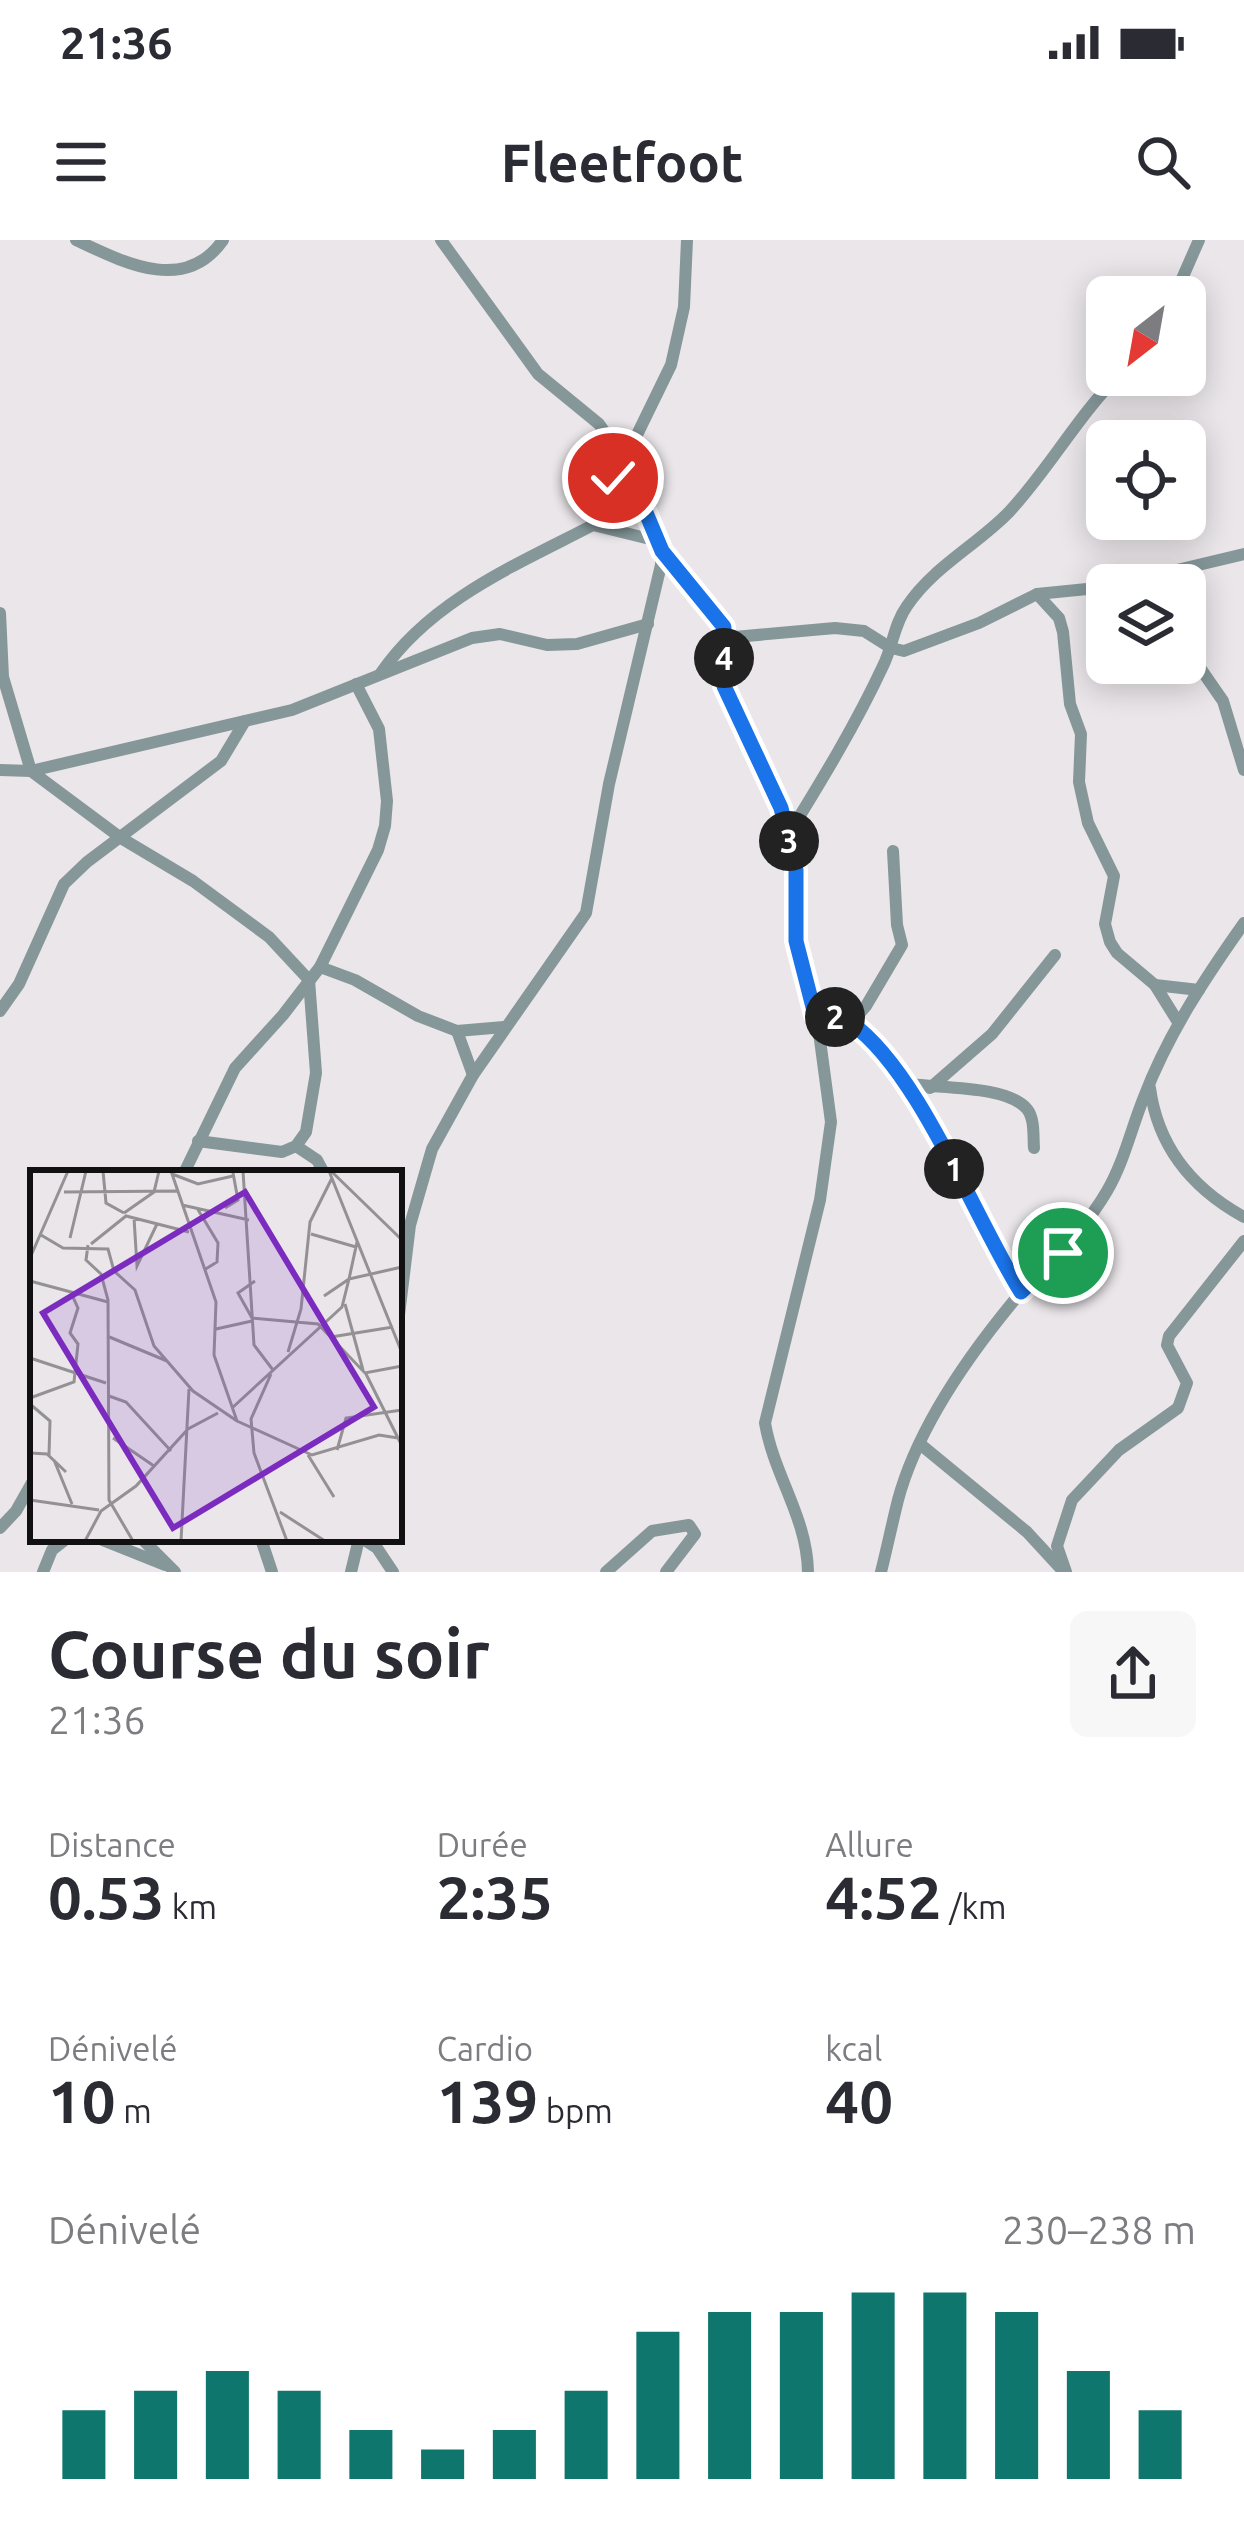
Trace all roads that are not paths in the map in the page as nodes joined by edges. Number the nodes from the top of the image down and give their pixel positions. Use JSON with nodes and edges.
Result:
{"nodes":[{"id":1,"x":76,"y":240,"type":"edge"},
{"id":2,"x":223,"y":240,"type":"edge"},
{"id":3,"x":441,"y":240,"type":"edge"},
{"id":4,"x":687,"y":240,"type":"edge"},
{"id":5,"x":1199,"y":240,"type":"edge"},
{"id":6,"x":1183,"y":276,"type":"edge"},
{"id":7,"x":1099,"y":396,"type":"edge"},
{"id":8,"x":623,"y":458,"type":"junction"},
{"id":9,"x":593,"y":526,"type":"junction"},
{"id":10,"x":660,"y":546,"type":"junction"},
{"id":11,"x":1244,"y":554,"type":"edge"},
{"id":12,"x":1206,"y":566,"type":"edge"},
{"id":13,"x":1086,"y":589,"type":"edge"},
{"id":14,"x":1036,"y":594,"type":"junction"},
{"id":15,"x":0,"y":613,"type":"edge"},
{"id":16,"x":647,"y":624,"type":"junction"},
{"id":17,"x":724,"y":638,"type":"junction"},
{"id":18,"x":891,"y":648,"type":"junction"},
{"id":19,"x":379,"y":675,"type":"junction"},
{"id":20,"x":1206,"y":676,"type":"edge"},
{"id":21,"x":1,"y":677,"type":"edge"},
{"id":22,"x":356,"y":684,"type":"junction"},
{"id":23,"x":245,"y":721,"type":"junction"},
{"id":24,"x":0,"y":770,"type":"edge"},
{"id":25,"x":1244,"y":770,"type":"edge"},
{"id":26,"x":31,"y":771,"type":"junction"},
{"id":27,"x":142,"y":823,"type":"junction"},
{"id":28,"x":788,"y":836,"type":"junction"},
{"id":29,"x":122,"y":838,"type":"junction"},
{"id":30,"x":893,"y":851,"type":"dead end"},
{"id":31,"x":149,"y":855,"type":"junction"},
{"id":32,"x":1244,"y":923,"type":"edge"},
{"id":33,"x":1055,"y":955,"type":"dead end"},
{"id":34,"x":320,"y":967,"type":"junction"},
{"id":35,"x":309,"y":980,"type":"junction"},
{"id":36,"x":1155,"y":985,"type":"junction"},
{"id":37,"x":1198,"y":989,"type":"junction"},
{"id":38,"x":0,"y":1011,"type":"edge"},
{"id":39,"x":815,"y":1015,"type":"junction"},
{"id":40,"x":1178,"y":1022,"type":"junction"},
{"id":41,"x":851,"y":1023,"type":"junction"},
{"id":42,"x":504,"y":1028,"type":"junction"},
{"id":43,"x":457,"y":1031,"type":"junction"},
{"id":44,"x":473,"y":1075,"type":"junction"},
{"id":45,"x":903,"y":1083,"type":"junction"},
{"id":46,"x":1150,"y":1084,"type":"junction"},
{"id":47,"x":928,"y":1088,"type":"junction"},
{"id":48,"x":917,"y":1105,"type":"junction"},
{"id":49,"x":198,"y":1141,"type":"junction"},
{"id":50,"x":296,"y":1146,"type":"junction"},
{"id":51,"x":1034,"y":1148,"type":"dead end"},
{"id":52,"x":185,"y":1170,"type":"edge"},
{"id":53,"x":322,"y":1170,"type":"edge"},
{"id":54,"x":1244,"y":1217,"type":"edge"},
{"id":55,"x":1244,"y":1241,"type":"edge"},
{"id":56,"x":402,"y":1290,"type":"edge"},
{"id":57,"x":1021,"y":1292,"type":"junction"},
{"id":58,"x":920,"y":1444,"type":"junction"},
{"id":59,"x":30,"y":1486,"type":"edge"},
{"id":60,"x":0,"y":1528,"type":"edge"},
{"id":61,"x":62,"y":1542,"type":"edge"},
{"id":62,"x":107,"y":1542,"type":"edge"},
{"id":63,"x":145,"y":1542,"type":"edge"},
{"id":64,"x":262,"y":1542,"type":"edge"},
{"id":65,"x":360,"y":1542,"type":"edge"},
{"id":66,"x":366,"y":1542,"type":"edge"},
{"id":67,"x":170,"y":1568,"type":"edge"},
{"id":68,"x":43,"y":1572,"type":"edge"},
{"id":69,"x":272,"y":1572,"type":"edge"},
{"id":70,"x":350,"y":1572,"type":"edge"},
{"id":71,"x":393,"y":1572,"type":"edge"},
{"id":72,"x":606,"y":1572,"type":"edge"},
{"id":73,"x":666,"y":1572,"type":"edge"},
{"id":74,"x":808,"y":1572,"type":"edge"},
{"id":75,"x":881,"y":1572,"type":"edge"},
{"id":76,"x":1065,"y":1572,"type":"edge"}],
"edges":[{"from":1,"to":2,"type":"street"},
{"from":3,"to":8,"type":"street"},
{"from":4,"to":8,"type":"street"},
{"from":5,"to":6,"type":"street"},
{"from":7,"to":18,"type":"street"},
{"from":8,"to":9,"type":"street"},
{"from":8,"to":10,"type":"street"},
{"from":9,"to":10,"type":"street"},
{"from":9,"to":19,"type":"street"},
{"from":10,"to":16,"type":"street"},
{"from":10,"to":17,"type":"street"},
{"from":11,"to":12,"type":"street"},
{"from":13,"to":14,"type":"street"},
{"from":14,"to":18,"type":"street"},
{"from":14,"to":36,"type":"street"},
{"from":15,"to":21,"type":"street"},
{"from":16,"to":19,"type":"street"},
{"from":16,"to":42,"type":"street"},
{"from":17,"to":18,"type":"street"},
{"from":17,"to":28,"type":"street"},
{"from":18,"to":28,"type":"street"},
{"from":19,"to":22,"type":"street"},
{"from":20,"to":25,"type":"street"},
{"from":21,"to":26,"type":"street"},
{"from":22,"to":23,"type":"street"},
{"from":22,"to":34,"type":"street"},
{"from":23,"to":26,"type":"street"},
{"from":23,"to":27,"type":"street"},
{"from":24,"to":26,"type":"street"},
{"from":26,"to":29,"type":"street"},
{"from":27,"to":29,"type":"street"},
{"from":27,"to":31,"type":"street"},
{"from":28,"to":39,"type":"street"},
{"from":29,"to":31,"type":"street"},
{"from":29,"to":38,"type":"street"},
{"from":30,"to":41,"type":"street"},
{"from":31,"to":35,"type":"street"},
{"from":32,"to":37,"type":"street"},
{"from":33,"to":47,"type":"street"},
{"from":34,"to":35,"type":"street"},
{"from":34,"to":43,"type":"street"},
{"from":35,"to":49,"type":"street"},
{"from":35,"to":50,"type":"street"},
{"from":36,"to":37,"type":"street"},
{"from":36,"to":40,"type":"street"},
{"from":37,"to":40,"type":"street"},
{"from":39,"to":41,"type":"street"},
{"from":39,"to":74,"type":"street"},
{"from":40,"to":46,"type":"street"},
{"from":41,"to":45,"type":"street"},
{"from":42,"to":43,"type":"street"},
{"from":42,"to":44,"type":"street"},
{"from":43,"to":44,"type":"street"},
{"from":44,"to":56,"type":"street"},
{"from":45,"to":47,"type":"street"},
{"from":45,"to":48,"type":"street"},
{"from":46,"to":54,"type":"street"},
{"from":46,"to":57,"type":"street"},
{"from":47,"to":48,"type":"street"},
{"from":47,"to":51,"type":"street"},
{"from":48,"to":57,"type":"street"},
{"from":49,"to":50,"type":"street"},
{"from":49,"to":52,"type":"street"},
{"from":50,"to":53,"type":"street"},
{"from":55,"to":76,"type":"street"},
{"from":57,"to":58,"type":"street"},
{"from":58,"to":75,"type":"street"},
{"from":58,"to":76,"type":"street"},
{"from":59,"to":60,"type":"street"},
{"from":61,"to":68,"type":"street"},
{"from":62,"to":67,"type":"street"},
{"from":63,"to":67,"type":"street"},
{"from":64,"to":69,"type":"street"},
{"from":65,"to":70,"type":"street"},
{"from":66,"to":71,"type":"street"},
{"from":72,"to":73,"type":"street"}]}
